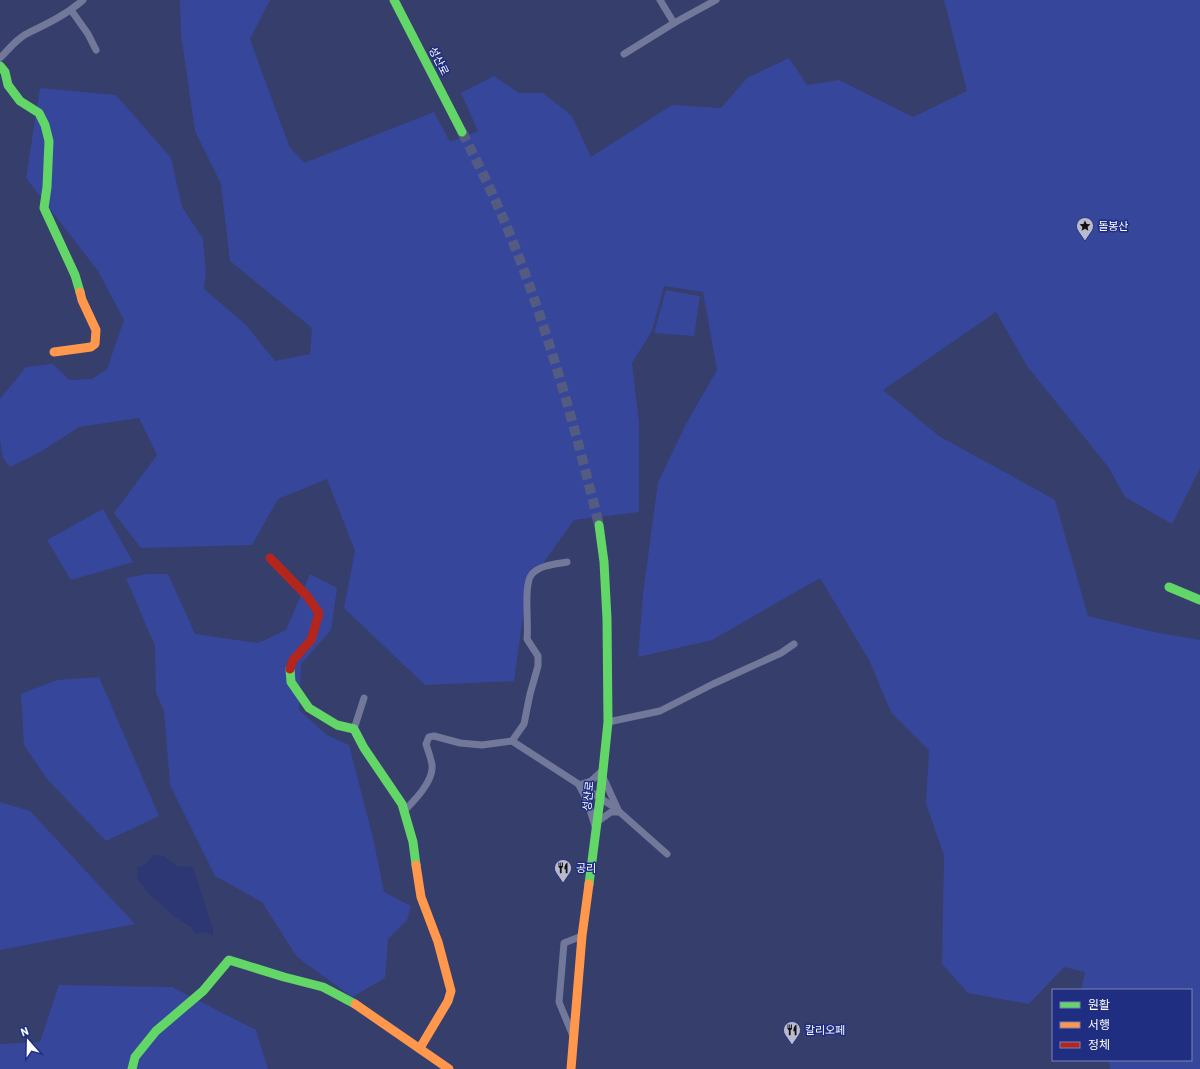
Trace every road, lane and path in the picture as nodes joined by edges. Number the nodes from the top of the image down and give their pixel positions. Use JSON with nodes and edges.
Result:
{"nodes":[{"id":1,"x":83,"y":0,"type":"edge"},
{"id":2,"x":394,"y":0,"type":"edge"},
{"id":3,"x":660,"y":0,"type":"edge"},
{"id":4,"x":716,"y":0,"type":"edge"},
{"id":5,"x":72,"y":10,"type":"junction"},
{"id":6,"x":674,"y":23,"type":"junction"},
{"id":7,"x":96,"y":50,"type":"dead end"},
{"id":8,"x":624,"y":54,"type":"dead end"},
{"id":9,"x":0,"y":58,"type":"edge"},
{"id":10,"x":0,"y":66,"type":"edge"},
{"id":11,"x":462,"y":132,"type":"tunnel mouth"},
{"id":12,"x":54,"y":352,"type":"dead end"},
{"id":13,"x":599,"y":525,"type":"tunnel mouth"},
{"id":14,"x":270,"y":558,"type":"dead end"},
{"id":15,"x":567,"y":562,"type":"dead end"},
{"id":16,"x":1169,"y":587,"type":"dead end"},
{"id":17,"x":1200,"y":600,"type":"edge"},
{"id":18,"x":794,"y":644,"type":"dead end"},
{"id":19,"x":364,"y":698,"type":"dead end"},
{"id":20,"x":608,"y":722,"type":"junction"},
{"id":21,"x":354,"y":729,"type":"junction"},
{"id":22,"x":512,"y":742,"type":"junction"},
{"id":23,"x":603,"y":773,"type":"junction"},
{"id":24,"x":578,"y":785,"type":"junction"},
{"id":25,"x":600,"y":799,"type":"junction"},
{"id":26,"x":404,"y":811,"type":"junction"},
{"id":27,"x":619,"y":812,"type":"junction"},
{"id":28,"x":597,"y":826,"type":"junction"},
{"id":29,"x":667,"y":854,"type":"dead end"},
{"id":30,"x":582,"y":936,"type":"junction"},
{"id":31,"x":574,"y":1038,"type":"junction"},
{"id":32,"x":420,"y":1048,"type":"junction"},
{"id":33,"x":132,"y":1069,"type":"edge"},
{"id":34,"x":449,"y":1069,"type":"edge"},
{"id":35,"x":571,"y":1069,"type":"edge"}],
"edges":[{"from":1,"to":5,"type":"street"},
{"from":2,"to":11,"type":"street","name":"성산로"},
{"from":3,"to":6,"type":"street"},
{"from":4,"to":6,"type":"street"},
{"from":5,"to":7,"type":"street"},
{"from":5,"to":9,"type":"street"},
{"from":6,"to":8,"type":"street"},
{"from":10,"to":12,"type":"street"},
{"from":13,"to":20,"type":"street","name":"성산로"},
{"from":14,"to":21,"type":"street"},
{"from":15,"to":22,"type":"street"},
{"from":16,"to":17,"type":"street"},
{"from":18,"to":20,"type":"street"},
{"from":19,"to":21,"type":"street"},
{"from":20,"to":23,"type":"street","name":"성산로"},
{"from":21,"to":26,"type":"street"},
{"from":22,"to":24,"type":"street"},
{"from":22,"to":26,"type":"street"},
{"from":23,"to":24,"type":"street"},
{"from":23,"to":25,"type":"street","name":"성산로"},
{"from":23,"to":27,"type":"street"},
{"from":24,"to":25,"type":"street"},
{"from":24,"to":28,"type":"street"},
{"from":25,"to":27,"type":"street"},
{"from":25,"to":28,"type":"street","name":"성산로"},
{"from":26,"to":32,"type":"street"},
{"from":27,"to":28,"type":"street"},
{"from":27,"to":29,"type":"street"},
{"from":28,"to":30,"type":"street","name":"성산로"},
{"from":30,"to":31,"type":"street","name":"성산로"},
{"from":30,"to":31,"type":"street"},
{"from":31,"to":35,"type":"street","name":"성산로"},
{"from":32,"to":33,"type":"street"},
{"from":32,"to":34,"type":"street"}]}
